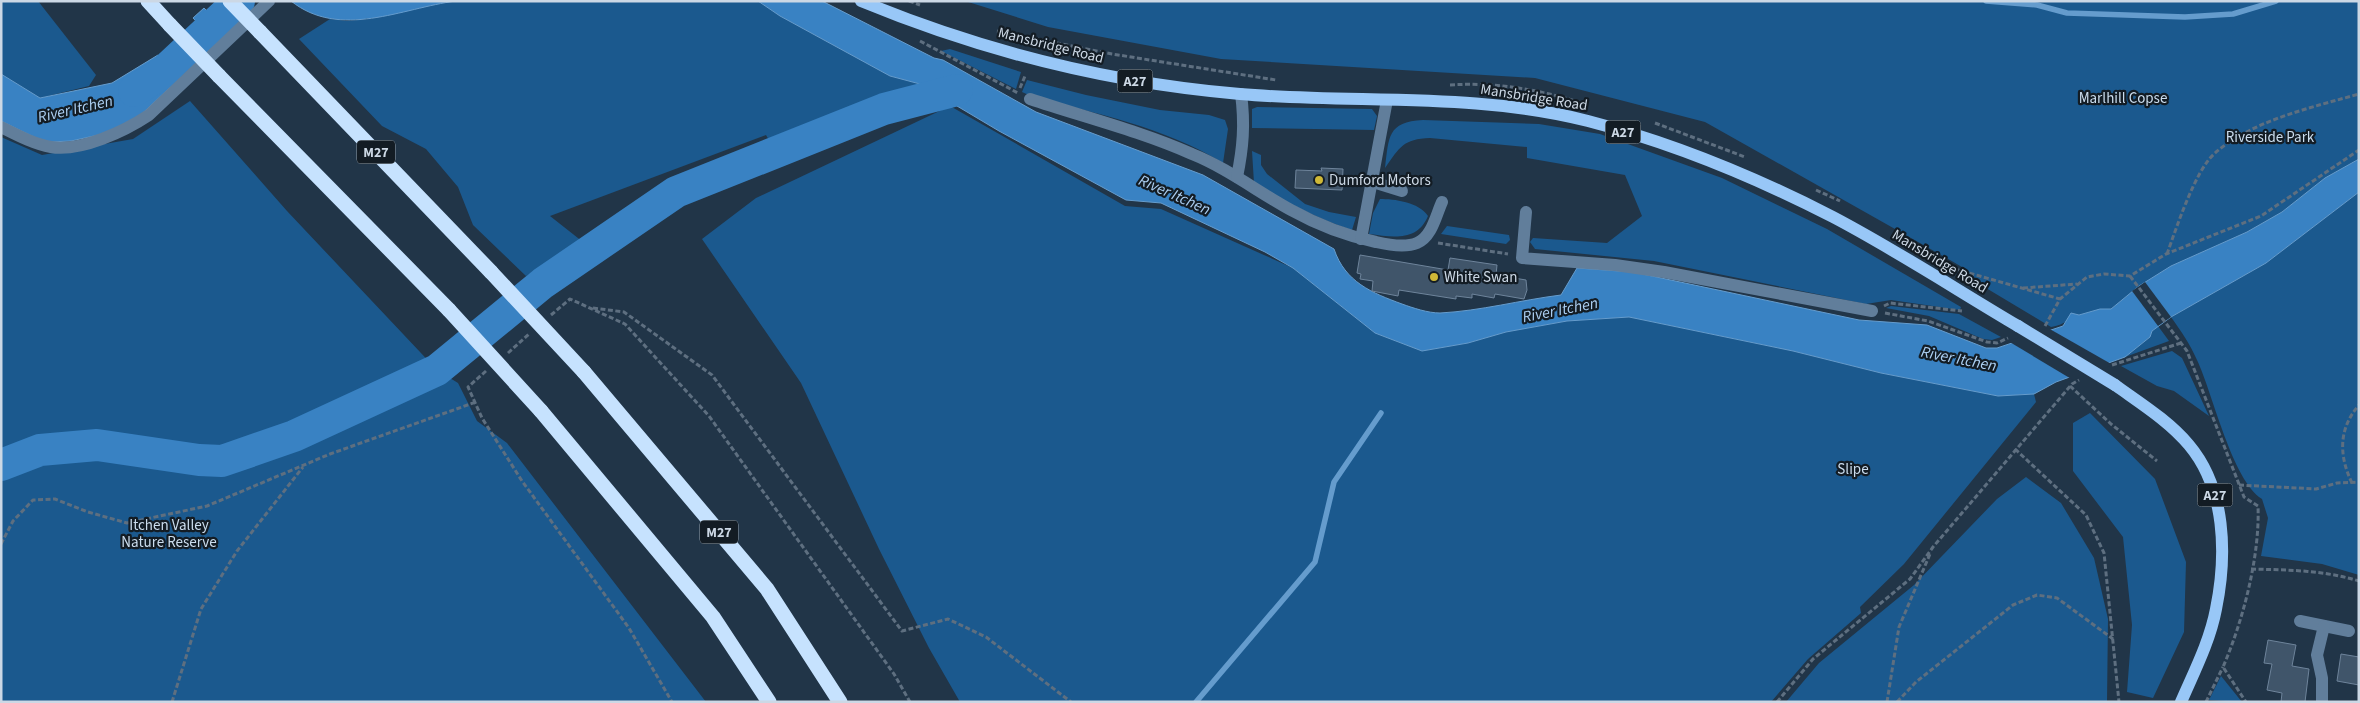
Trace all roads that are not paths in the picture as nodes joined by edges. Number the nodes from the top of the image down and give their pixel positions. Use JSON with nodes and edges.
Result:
{"nodes":[{"id":1,"x":148,"y":1,"type":"edge"},
{"id":2,"x":230,"y":1,"type":"edge"},
{"id":3,"x":269,"y":1,"type":"edge"},
{"id":4,"x":860,"y":1,"type":"edge"},
{"id":5,"x":1241,"y":94,"type":"junction"},
{"id":6,"x":1030,"y":99,"type":"road end"},
{"id":7,"x":1387,"y":100,"type":"junction"},
{"id":8,"x":1,"y":127,"type":"edge"},
{"id":9,"x":1237,"y":177,"type":"junction"},
{"id":10,"x":1373,"y":182,"type":"junction"},
{"id":11,"x":1402,"y":191,"type":"dead end"},
{"id":12,"x":1442,"y":202,"type":"dead end"},
{"id":13,"x":1526,"y":212,"type":"dead end"},
{"id":14,"x":1361,"y":239,"type":"junction"},
{"id":15,"x":1872,"y":311,"type":"road end"},
{"id":16,"x":2300,"y":621,"type":"dead end"},
{"id":17,"x":2324,"y":626,"type":"junction"},
{"id":18,"x":2349,"y":630,"type":"dead end"},
{"id":19,"x":770,"y":702,"type":"edge"},
{"id":20,"x":840,"y":702,"type":"edge"},
{"id":21,"x":2181,"y":702,"type":"edge"},
{"id":22,"x":2322,"y":702,"type":"edge"}],
"edges":[{"from":1,"to":19,"type":"highway","bridge":true},
{"from":2,"to":20,"type":"highway","number":"M27","bridge":true},
{"from":3,"to":8,"type":"street"},
{"from":4,"to":5,"type":"main road","name":"Mansbridge Road","number":"A27"},
{"from":5,"to":7,"type":"main road","name":"Mansbridge Road","number":"A27"},
{"from":5,"to":9,"type":"street"},
{"from":6,"to":9,"type":"street"},
{"from":7,"to":10,"type":"street"},
{"from":7,"to":21,"type":"main road","name":"Mansbridge Road","number":"A27","bridge":true},
{"from":9,"to":14,"type":"street"},
{"from":10,"to":11,"type":"street"},
{"from":10,"to":14,"type":"street"},
{"from":12,"to":14,"type":"street"},
{"from":13,"to":15,"type":"street"},
{"from":16,"to":17,"type":"street"},
{"from":17,"to":18,"type":"street"},
{"from":17,"to":22,"type":"street"}]}
